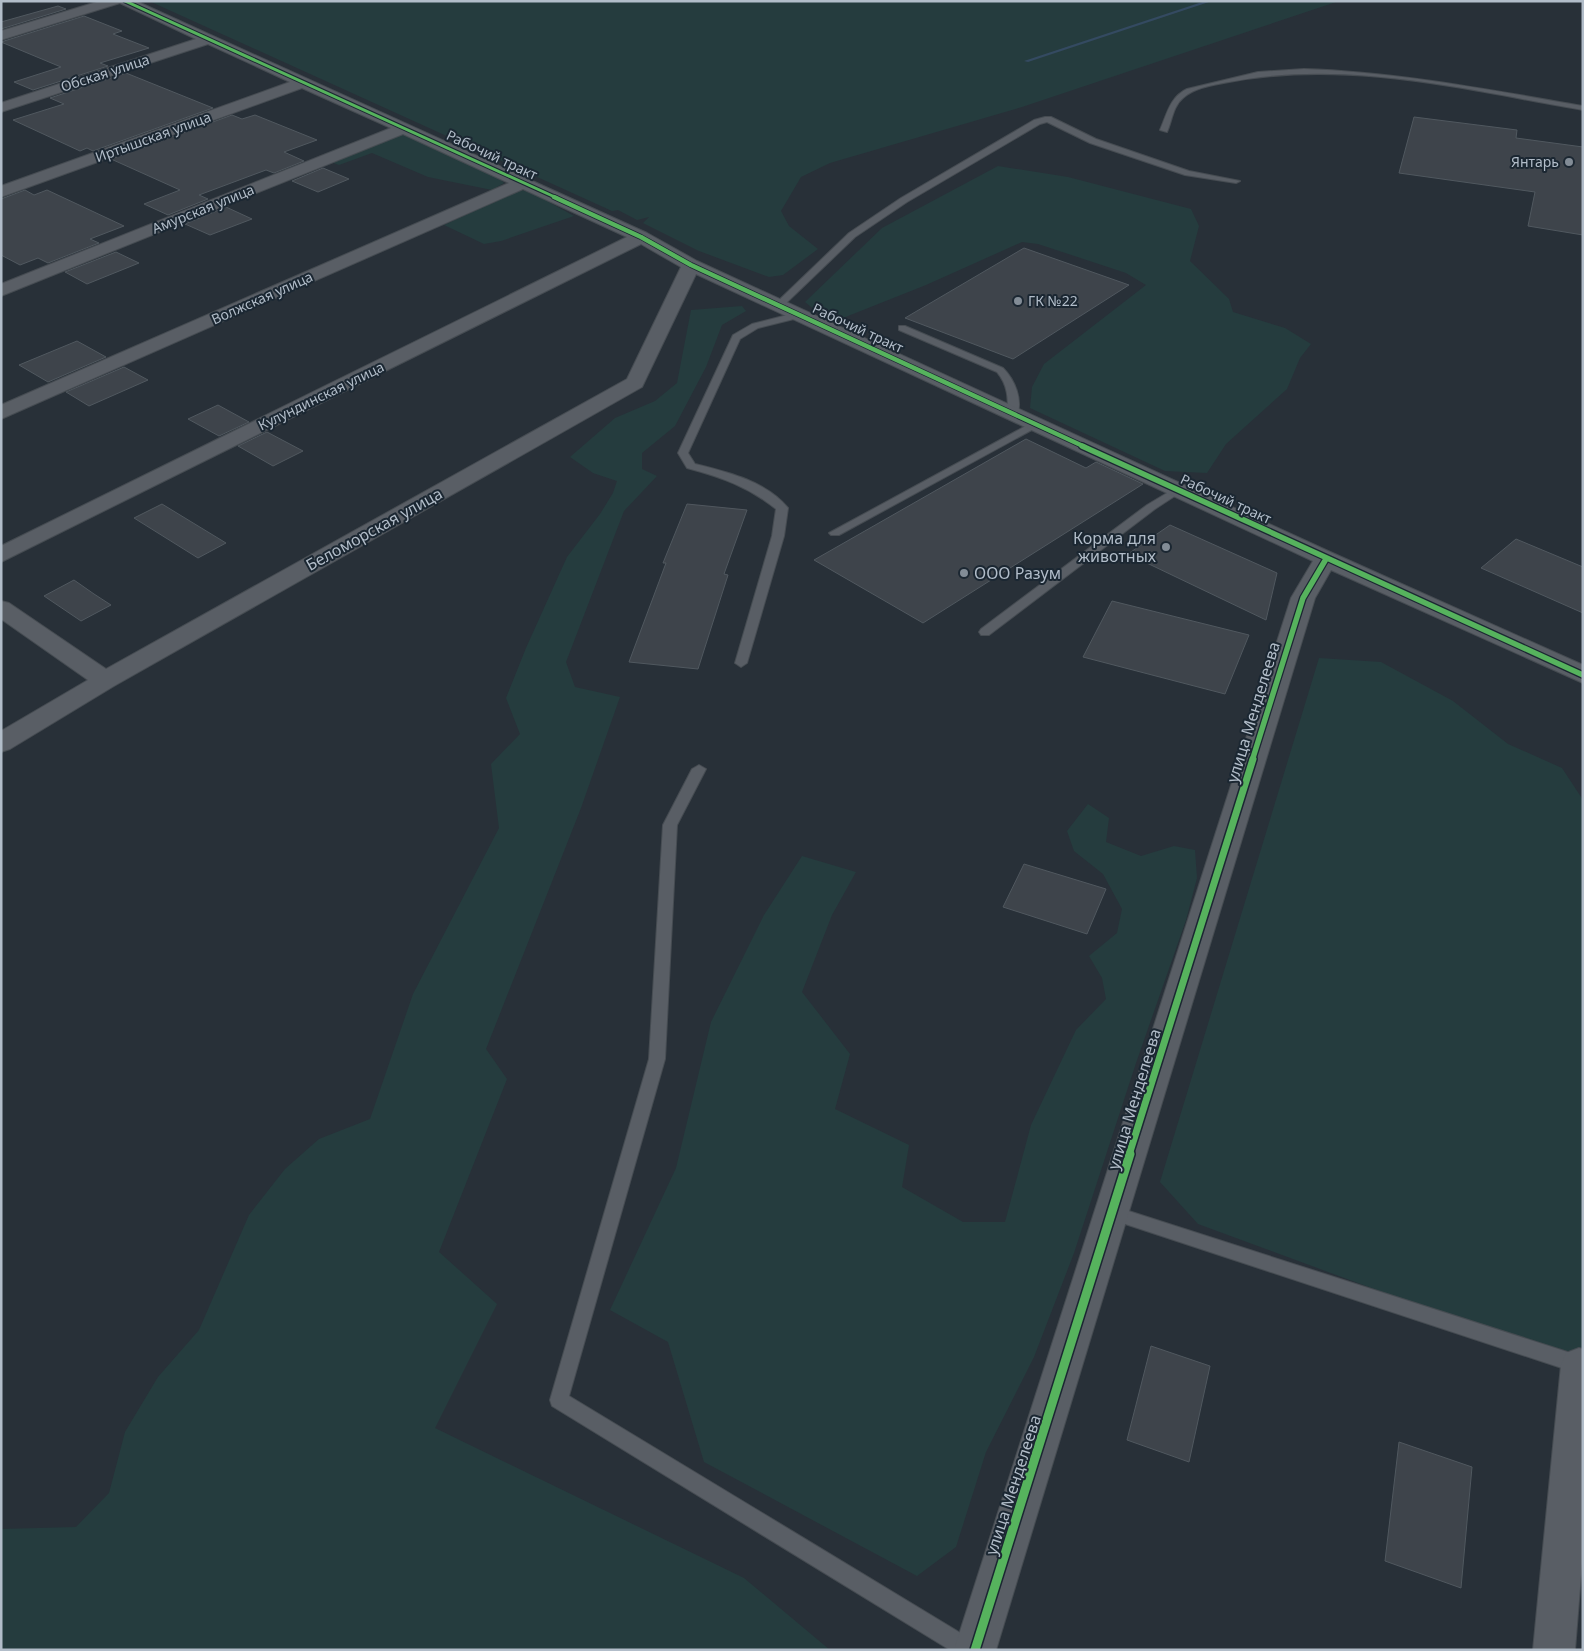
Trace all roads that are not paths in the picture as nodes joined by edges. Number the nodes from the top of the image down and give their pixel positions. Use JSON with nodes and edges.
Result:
{"nodes":[{"id":1,"x":115,"y":1,"type":"edge"},
{"id":2,"x":125,"y":1,"type":"edge"},
{"id":3,"x":1,"y":36,"type":"edge"},
{"id":4,"x":209,"y":39,"type":"junction"},
{"id":5,"x":304,"y":82,"type":"junction"},
{"id":6,"x":1,"y":108,"type":"edge"},
{"id":7,"x":1583,"y":108,"type":"edge"},
{"id":8,"x":405,"y":128,"type":"junction"},
{"id":9,"x":1164,"y":130,"type":"dead end"},
{"id":10,"x":1236,"y":181,"type":"dead end"},
{"id":11,"x":523,"y":183,"type":"junction"},
{"id":12,"x":1,"y":192,"type":"edge"},
{"id":13,"x":640,"y":237,"type":"junction"},
{"id":14,"x":691,"y":265,"type":"junction"},
{"id":15,"x":1,"y":291,"type":"edge"},
{"id":16,"x":779,"y":305,"type":"junction"},
{"id":17,"x":800,"y":315,"type":"junction"},
{"id":18,"x":902,"y":328,"type":"dead end"},
{"id":19,"x":1,"y":413,"type":"edge"},
{"id":20,"x":1013,"y":414,"type":"junction"},
{"id":21,"x":1035,"y":424,"type":"junction"},
{"id":22,"x":1177,"y":490,"type":"junction"},
{"id":23,"x":835,"y":533,"type":"dead end"},
{"id":24,"x":1,"y":555,"type":"edge"},
{"id":25,"x":1326,"y":559,"type":"junction"},
{"id":26,"x":1,"y":608,"type":"edge"},
{"id":27,"x":985,"y":632,"type":"dead end"},
{"id":28,"x":741,"y":663,"type":"dead end"},
{"id":29,"x":1583,"y":675,"type":"edge"},
{"id":30,"x":105,"y":680,"type":"junction"},
{"id":31,"x":1,"y":743,"type":"edge"},
{"id":32,"x":698,"y":769,"type":"dead end"},
{"id":33,"x":1113,"y":1213,"type":"junction"},
{"id":34,"x":1581,"y":1366,"type":"edge"},
{"id":35,"x":970,"y":1650,"type":"edge"},
{"id":36,"x":975,"y":1650,"type":"edge"},
{"id":37,"x":1554,"y":1650,"type":"edge"}],
"edges":[{"from":1,"to":3,"type":"street"},
{"from":2,"to":4,"type":"street","name":"Рабочий тракт"},
{"from":4,"to":5,"type":"street","name":"Рабочий тракт"},
{"from":4,"to":6,"type":"street","name":"Обская улица"},
{"from":5,"to":8,"type":"street","name":"Рабочий тракт"},
{"from":5,"to":12,"type":"street","name":"Иртышская улица"},
{"from":7,"to":9,"type":"lane"},
{"from":8,"to":11,"type":"street","name":"Рабочий тракт"},
{"from":8,"to":15,"type":"street","name":"Амурская улица"},
{"from":10,"to":16,"type":"lane"},
{"from":11,"to":13,"type":"street","name":"Рабочий тракт"},
{"from":11,"to":19,"type":"street","name":"Волжская улица"},
{"from":13,"to":14,"type":"street","name":"Рабочий тракт"},
{"from":13,"to":24,"type":"street","name":"Кулундинская улица"},
{"from":14,"to":16,"type":"street","name":"Рабочий тракт"},
{"from":14,"to":30,"type":"street","name":"Беломорская улица"},
{"from":16,"to":17,"type":"street","name":"Рабочий тракт"},
{"from":17,"to":20,"type":"street","name":"Рабочий тракт"},
{"from":17,"to":28,"type":"lane"},
{"from":18,"to":20,"type":"lane"},
{"from":20,"to":21,"type":"street","name":"Рабочий тракт"},
{"from":21,"to":22,"type":"street","name":"Рабочий тракт"},
{"from":21,"to":23,"type":"lane"},
{"from":22,"to":25,"type":"street","name":"Рабочий тракт"},
{"from":22,"to":27,"type":"lane"},
{"from":25,"to":29,"type":"street","name":"Рабочий тракт"},
{"from":25,"to":33,"type":"street","name":"улица Менделеева"},
{"from":26,"to":30,"type":"street"},
{"from":30,"to":31,"type":"street","name":"Беломорская улица"},
{"from":32,"to":35,"type":"lane"},
{"from":33,"to":34,"type":"lane"},
{"from":33,"to":36,"type":"street","name":"улица Менделеева"},
{"from":34,"to":37,"type":"street"}]}
